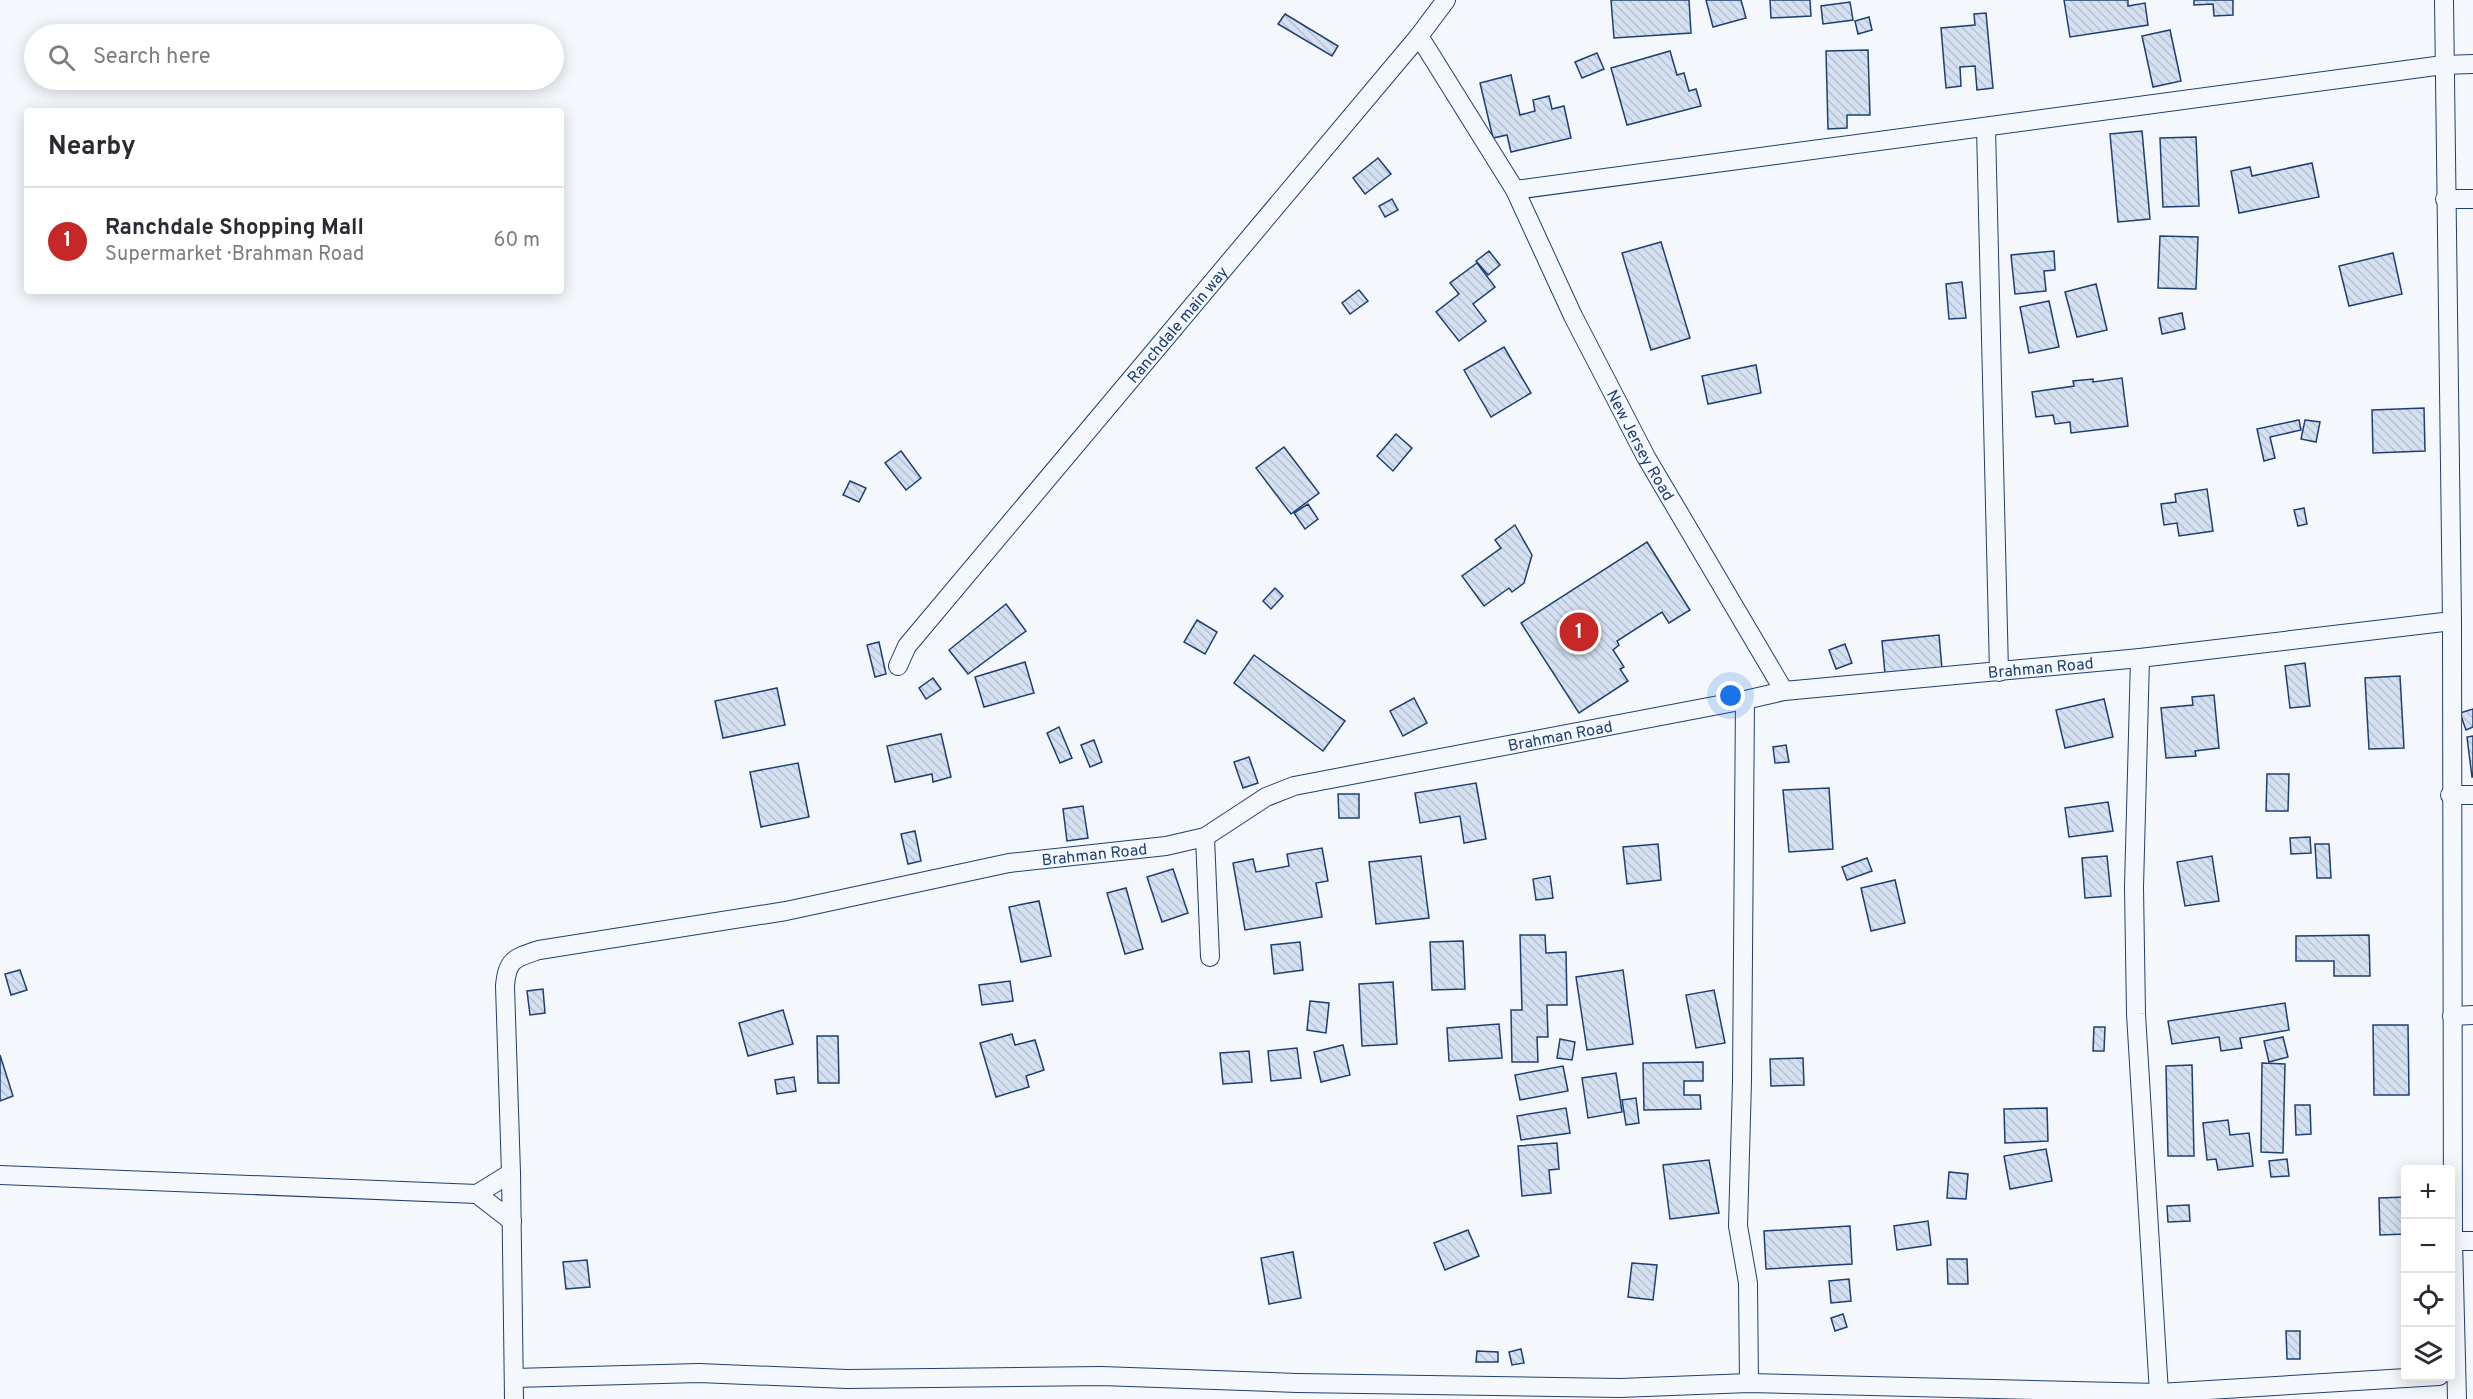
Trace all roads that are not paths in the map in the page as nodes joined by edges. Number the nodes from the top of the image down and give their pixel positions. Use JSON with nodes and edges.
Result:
{"nodes":[{"id":1,"x":1446,"y":0,"type":"edge"},
{"id":2,"x":2444,"y":0,"type":"edge"},
{"id":3,"x":1419,"y":36,"type":"junction"},
{"id":4,"x":2473,"y":64,"type":"edge"},
{"id":5,"x":2443,"y":65,"type":"junction"},
{"id":6,"x":1986,"y":128,"type":"junction"},
{"id":7,"x":1515,"y":190,"type":"junction"},
{"id":8,"x":2445,"y":199,"type":"junction"},
{"id":9,"x":2473,"y":199,"type":"edge"},
{"id":10,"x":2452,"y":621,"type":"junction"},
{"id":11,"x":2140,"y":658,"type":"junction"},
{"id":12,"x":898,"y":666,"type":"dead end"},
{"id":13,"x":1999,"y":672,"type":"junction"},
{"id":14,"x":1784,"y":691,"type":"junction"},
{"id":15,"x":1745,"y":700,"type":"junction"},
{"id":16,"x":2450,"y":795,"type":"junction"},
{"id":17,"x":2473,"y":795,"type":"edge"},
{"id":18,"x":1205,"y":837,"type":"junction"},
{"id":19,"x":1210,"y":957,"type":"dead end"},
{"id":20,"x":2473,"y":1015,"type":"edge"},
{"id":21,"x":2452,"y":1016,"type":"junction"},
{"id":22,"x":511,"y":1173,"type":"junction"},
{"id":23,"x":0,"y":1175,"type":"edge"},
{"id":24,"x":477,"y":1194,"type":"junction"},
{"id":25,"x":2453,"y":1219,"type":"edge"},
{"id":26,"x":512,"y":1221,"type":"junction"},
{"id":27,"x":2455,"y":1241,"type":"edge"},
{"id":28,"x":2473,"y":1241,"type":"edge"},
{"id":29,"x":2453,"y":1273,"type":"edge"},
{"id":30,"x":2454,"y":1327,"type":"edge"},
{"id":31,"x":514,"y":1378,"type":"junction"},
{"id":32,"x":2401,"y":1379,"type":"edge"},
{"id":33,"x":2455,"y":1381,"type":"edge"},
{"id":34,"x":1749,"y":1383,"type":"junction"},
{"id":35,"x":1540,"y":1392,"type":"edge"},
{"id":36,"x":2006,"y":1393,"type":"edge"},
{"id":37,"x":2159,"y":1393,"type":"junction"},
{"id":38,"x":514,"y":1399,"type":"edge"},
{"id":39,"x":2457,"y":1399,"type":"edge"}],
"edges":[{"from":1,"to":3,"type":"street","name":"Ranchdale main way"},
{"from":2,"to":5,"type":"street"},
{"from":3,"to":7,"type":"street","name":"New Jersey Road"},
{"from":3,"to":12,"type":"street","name":"Ranchdale main way"},
{"from":4,"to":5,"type":"street"},
{"from":5,"to":6,"type":"street"},
{"from":5,"to":8,"type":"street"},
{"from":6,"to":7,"type":"street"},
{"from":6,"to":13,"type":"street"},
{"from":7,"to":14,"type":"street","name":"New Jersey Road"},
{"from":8,"to":9,"type":"street"},
{"from":8,"to":10,"type":"street"},
{"from":10,"to":11,"type":"street","name":"Brahman Road"},
{"from":10,"to":16,"type":"street"},
{"from":11,"to":13,"type":"street","name":"Brahman Road"},
{"from":11,"to":37,"type":"street"},
{"from":13,"to":14,"type":"street","name":"Brahman Road"},
{"from":14,"to":15,"type":"street","name":"Brahman Road"},
{"from":15,"to":18,"type":"street","name":"Brahman Road"},
{"from":15,"to":34,"type":"street"},
{"from":16,"to":17,"type":"street"},
{"from":16,"to":21,"type":"street"},
{"from":18,"to":19,"type":"street"},
{"from":18,"to":22,"type":"street","name":"Brahman Road"},
{"from":20,"to":21,"type":"street"},
{"from":21,"to":25,"type":"street"},
{"from":22,"to":24,"type":"street"},
{"from":22,"to":26,"type":"street","name":"Brahman Road"},
{"from":23,"to":24,"type":"street"},
{"from":24,"to":26,"type":"street"},
{"from":26,"to":31,"type":"street","name":"Brahman Road"},
{"from":27,"to":28,"type":"street"},
{"from":29,"to":30,"type":"street"},
{"from":31,"to":35,"type":"street"},
{"from":31,"to":38,"type":"street","name":"Brahman Road"},
{"from":32,"to":37,"type":"street"},
{"from":33,"to":39,"type":"street"},
{"from":34,"to":35,"type":"street"},
{"from":34,"to":36,"type":"street"},
{"from":36,"to":37,"type":"street"}]}
